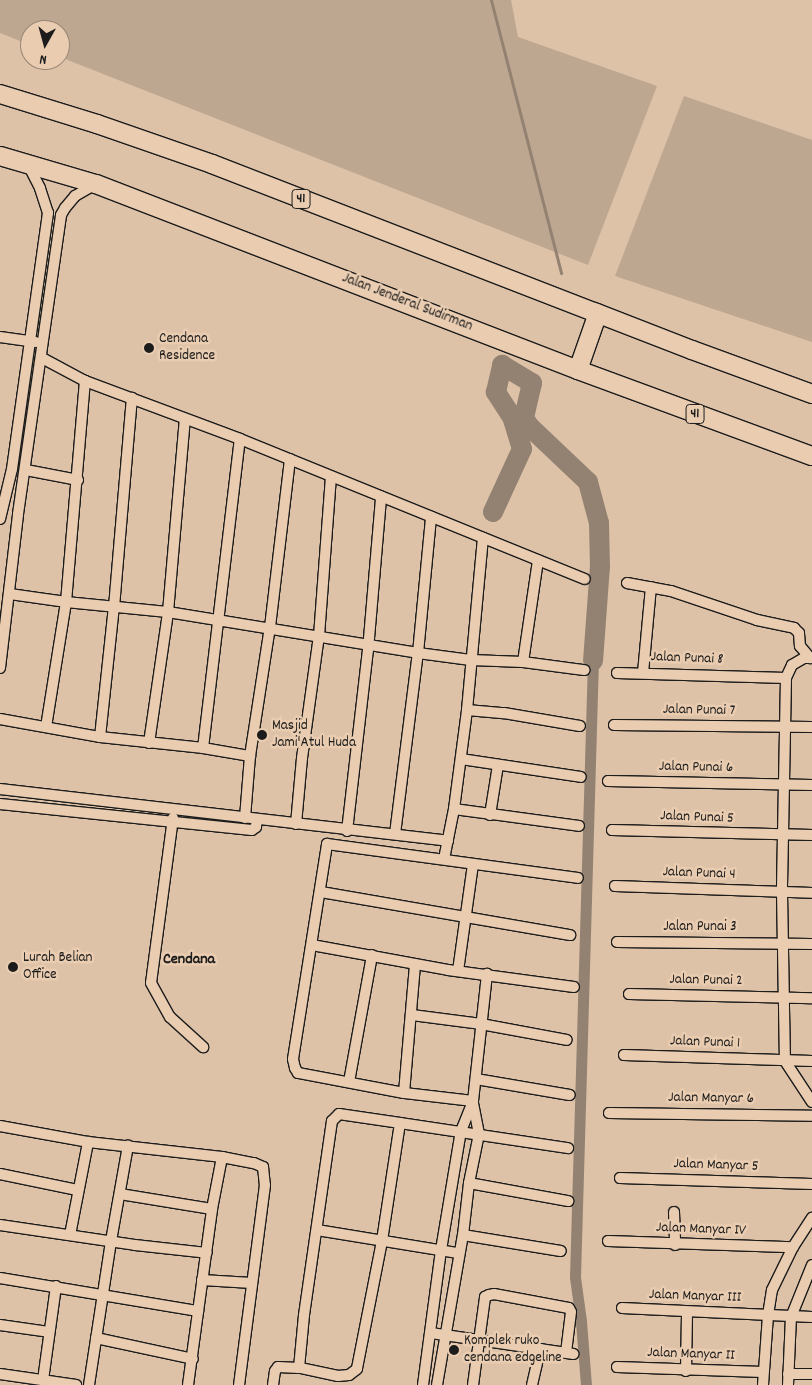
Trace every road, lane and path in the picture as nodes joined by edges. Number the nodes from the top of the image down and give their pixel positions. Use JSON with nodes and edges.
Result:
{"nodes":[{"id":1,"x":0,"y":94,"type":"edge"},
{"id":2,"x":0,"y":156,"type":"edge"},
{"id":3,"x":28,"y":163,"type":"junction"},
{"id":4,"x":96,"y":184,"type":"junction"},
{"id":5,"x":48,"y":213,"type":"junction"},
{"id":6,"x":61,"y":215,"type":"junction"},
{"id":7,"x":598,"y":312,"type":"junction"},
{"id":8,"x":0,"y":338,"type":"edge"},
{"id":9,"x":31,"y":342,"type":"junction"},
{"id":10,"x":44,"y":344,"type":"junction"},
{"id":11,"x":42,"y":358,"type":"junction"},
{"id":12,"x":578,"y":370,"type":"junction"},
{"id":13,"x":86,"y":380,"type":"junction"},
{"id":14,"x":812,"y":394,"type":"edge"},
{"id":15,"x":132,"y":398,"type":"junction"},
{"id":16,"x":185,"y":419,"type":"junction"},
{"id":17,"x":240,"y":439,"type":"junction"},
{"id":18,"x":812,"y":456,"type":"edge"},
{"id":19,"x":290,"y":459,"type":"junction"},
{"id":20,"x":26,"y":470,"type":"junction"},
{"id":21,"x":331,"y":477,"type":"junction"},
{"id":22,"x":78,"y":480,"type":"junction"},
{"id":23,"x":381,"y":497,"type":"junction"},
{"id":24,"x":0,"y":514,"type":"edge"},
{"id":25,"x":18,"y":514,"type":"junction"},
{"id":26,"x":431,"y":517,"type":"junction"},
{"id":27,"x":0,"y":519,"type":"edge"},
{"id":28,"x":483,"y":538,"type":"junction"},
{"id":29,"x":538,"y":560,"type":"junction"},
{"id":30,"x":585,"y":578,"type":"dead end"},
{"id":31,"x":627,"y":583,"type":"dead end"},
{"id":32,"x":651,"y":587,"type":"junction"},
{"id":33,"x":10,"y":594,"type":"junction"},
{"id":34,"x":66,"y":602,"type":"junction"},
{"id":35,"x":114,"y":607,"type":"junction"},
{"id":36,"x":168,"y":612,"type":"junction"},
{"id":37,"x":219,"y":619,"type":"junction"},
{"id":38,"x":270,"y":628,"type":"junction"},
{"id":39,"x":319,"y":636,"type":"junction"},
{"id":40,"x":369,"y":645,"type":"junction"},
{"id":41,"x":418,"y":653,"type":"junction"},
{"id":42,"x":811,"y":658,"type":"edge"},
{"id":43,"x":471,"y":660,"type":"junction"},
{"id":44,"x":523,"y":662,"type":"junction"},
{"id":45,"x":0,"y":668,"type":"edge"},
{"id":46,"x":584,"y":670,"type":"dead end"},
{"id":47,"x":617,"y":673,"type":"dead end"},
{"id":48,"x":643,"y":673,"type":"junction"},
{"id":49,"x":786,"y":678,"type":"junction"},
{"id":50,"x":466,"y":710,"type":"junction"},
{"id":51,"x":0,"y":719,"type":"edge"},
{"id":52,"x":614,"y":725,"type":"dead end"},
{"id":53,"x":580,"y":726,"type":"dead end"},
{"id":54,"x":46,"y":727,"type":"junction"},
{"id":55,"x":784,"y":727,"type":"junction"},
{"id":56,"x":812,"y":727,"type":"edge"},
{"id":57,"x":100,"y":737,"type":"junction"},
{"id":58,"x":149,"y":742,"type":"junction"},
{"id":59,"x":203,"y":748,"type":"junction"},
{"id":60,"x":250,"y":756,"type":"junction"},
{"id":61,"x":460,"y":759,"type":"junction"},
{"id":62,"x":498,"y":765,"type":"junction"},
{"id":63,"x":581,"y":778,"type":"dead end"},
{"id":64,"x":608,"y":781,"type":"dead end"},
{"id":65,"x":782,"y":785,"type":"junction"},
{"id":66,"x":812,"y":785,"type":"edge"},
{"id":67,"x":0,"y":789,"type":"edge"},
{"id":68,"x":0,"y":804,"type":"edge"},
{"id":69,"x":454,"y":809,"type":"junction"},
{"id":70,"x":174,"y":810,"type":"junction"},
{"id":71,"x":490,"y":815,"type":"junction"},
{"id":72,"x":245,"y":818,"type":"junction"},
{"id":73,"x":257,"y":819,"type":"junction"},
{"id":74,"x":172,"y":823,"type":"junction"},
{"id":75,"x":296,"y":824,"type":"junction"},
{"id":76,"x":579,"y":826,"type":"dead end"},
{"id":77,"x":612,"y":830,"type":"dead end"},
{"id":78,"x":347,"y":831,"type":"junction"},
{"id":79,"x":395,"y":834,"type":"junction"},
{"id":80,"x":782,"y":835,"type":"junction"},
{"id":81,"x":812,"y":835,"type":"edge"},
{"id":82,"x":448,"y":841,"type":"junction"},
{"id":83,"x":444,"y":859,"type":"junction"},
{"id":84,"x":474,"y":864,"type":"junction"},
{"id":85,"x":578,"y":878,"type":"dead end"},
{"id":86,"x":615,"y":886,"type":"dead end"},
{"id":87,"x":321,"y":892,"type":"junction"},
{"id":88,"x":782,"y":892,"type":"junction"},
{"id":89,"x":812,"y":893,"type":"edge"},
{"id":90,"x":466,"y":918,"type":"junction"},
{"id":91,"x":570,"y":935,"type":"dead end"},
{"id":92,"x":617,"y":942,"type":"dead end"},
{"id":93,"x":782,"y":944,"type":"junction"},
{"id":94,"x":812,"y":944,"type":"edge"},
{"id":95,"x":312,"y":945,"type":"junction"},
{"id":96,"x":372,"y":955,"type":"junction"},
{"id":97,"x":415,"y":964,"type":"junction"},
{"id":98,"x":458,"y":971,"type":"junction"},
{"id":99,"x":487,"y":974,"type":"junction"},
{"id":100,"x":574,"y":987,"type":"dead end"},
{"id":101,"x":629,"y":994,"type":"dead end"},
{"id":102,"x":782,"y":998,"type":"junction"},
{"id":103,"x":812,"y":998,"type":"edge"},
{"id":104,"x":412,"y":1015,"type":"junction"},
{"id":105,"x":481,"y":1024,"type":"junction"},
{"id":106,"x":567,"y":1040,"type":"dead end"},
{"id":107,"x":203,"y":1047,"type":"dead end"},
{"id":108,"x":624,"y":1055,"type":"dead end"},
{"id":109,"x":786,"y":1061,"type":"junction"},
{"id":110,"x":812,"y":1062,"type":"edge"},
{"id":111,"x":476,"y":1079,"type":"junction"},
{"id":112,"x":349,"y":1082,"type":"junction"},
{"id":113,"x":404,"y":1093,"type":"junction"},
{"id":114,"x":570,"y":1095,"type":"dead end"},
{"id":115,"x":473,"y":1101,"type":"junction"},
{"id":116,"x":812,"y":1102,"type":"edge"},
{"id":117,"x":610,"y":1113,"type":"dead end"},
{"id":118,"x":812,"y":1116,"type":"edge"},
{"id":119,"x":400,"y":1123,"type":"junction"},
{"id":120,"x":0,"y":1126,"type":"edge"},
{"id":121,"x":461,"y":1131,"type":"junction"},
{"id":122,"x":479,"y":1134,"type":"junction"},
{"id":123,"x":88,"y":1142,"type":"junction"},
{"id":124,"x":128,"y":1146,"type":"junction"},
{"id":125,"x":568,"y":1148,"type":"dead end"},
{"id":126,"x":222,"y":1158,"type":"junction"},
{"id":127,"x":0,"y":1174,"type":"edge"},
{"id":128,"x":620,"y":1178,"type":"dead end"},
{"id":129,"x":469,"y":1183,"type":"junction"},
{"id":130,"x":812,"y":1184,"type":"edge"},
{"id":131,"x":77,"y":1190,"type":"junction"},
{"id":132,"x":120,"y":1194,"type":"junction"},
{"id":133,"x":568,"y":1201,"type":"dead end"},
{"id":134,"x":212,"y":1209,"type":"junction"},
{"id":135,"x":674,"y":1212,"type":"dead end"},
{"id":136,"x":812,"y":1218,"type":"edge"},
{"id":137,"x":0,"y":1225,"type":"edge"},
{"id":138,"x":317,"y":1230,"type":"junction"},
{"id":139,"x":70,"y":1235,"type":"junction"},
{"id":140,"x":463,"y":1235,"type":"junction"},
{"id":141,"x":111,"y":1241,"type":"junction"},
{"id":142,"x":382,"y":1241,"type":"junction"},
{"id":143,"x":608,"y":1241,"type":"dead end"},
{"id":144,"x":675,"y":1244,"type":"junction"},
{"id":145,"x":792,"y":1247,"type":"junction"},
{"id":146,"x":441,"y":1250,"type":"junction"},
{"id":147,"x":561,"y":1251,"type":"dead end"},
{"id":148,"x":207,"y":1253,"type":"junction"},
{"id":149,"x":458,"y":1253,"type":"junction"},
{"id":150,"x":812,"y":1265,"type":"edge"},
{"id":151,"x":0,"y":1278,"type":"edge"},
{"id":152,"x":202,"y":1280,"type":"junction"},
{"id":153,"x":252,"y":1283,"type":"junction"},
{"id":154,"x":56,"y":1286,"type":"junction"},
{"id":155,"x":104,"y":1295,"type":"junction"},
{"id":156,"x":622,"y":1308,"type":"dead end"},
{"id":157,"x":198,"y":1312,"type":"junction"},
{"id":158,"x":687,"y":1313,"type":"junction"},
{"id":159,"x":768,"y":1314,"type":"junction"},
{"id":160,"x":791,"y":1317,"type":"junction"},
{"id":161,"x":812,"y":1317,"type":"edge"},
{"id":162,"x":0,"y":1325,"type":"edge"},
{"id":163,"x":49,"y":1332,"type":"junction"},
{"id":164,"x":431,"y":1333,"type":"junction"},
{"id":165,"x":446,"y":1336,"type":"junction"},
{"id":166,"x":96,"y":1338,"type":"junction"},
{"id":167,"x":479,"y":1340,"type":"junction"},
{"id":168,"x":540,"y":1349,"type":"junction"},
{"id":169,"x":193,"y":1359,"type":"junction"},
{"id":170,"x":617,"y":1367,"type":"dead end"},
{"id":171,"x":299,"y":1368,"type":"junction"},
{"id":172,"x":686,"y":1370,"type":"junction"},
{"id":173,"x":763,"y":1372,"type":"junction"},
{"id":174,"x":0,"y":1374,"type":"edge"},
{"id":175,"x":788,"y":1374,"type":"junction"},
{"id":176,"x":812,"y":1374,"type":"edge"},
{"id":177,"x":43,"y":1380,"type":"junction"},
{"id":178,"x":12,"y":1381,"type":"edge"},
{"id":179,"x":76,"y":1385,"type":"edge"},
{"id":180,"x":89,"y":1385,"type":"edge"},
{"id":181,"x":188,"y":1385,"type":"edge"},
{"id":182,"x":239,"y":1385,"type":"edge"},
{"id":183,"x":273,"y":1385,"type":"edge"},
{"id":184,"x":423,"y":1385,"type":"edge"},
{"id":185,"x":437,"y":1385,"type":"edge"},
{"id":186,"x":473,"y":1385,"type":"edge"},
{"id":187,"x":532,"y":1385,"type":"edge"},
{"id":188,"x":763,"y":1385,"type":"edge"},
{"id":189,"x":788,"y":1385,"type":"edge"}],
"edges":[{"from":1,"to":7,"type":"highway","number":"41"},
{"from":2,"to":3,"type":"highway","name":"Jalan Jenderal Sudirman","number":"41"},
{"from":3,"to":4,"type":"highway","name":"Jalan Jenderal Sudirman","number":"41"},
{"from":3,"to":5,"type":"street"},
{"from":4,"to":6,"type":"street"},
{"from":4,"to":12,"type":"highway","name":"Jalan Jenderal Sudirman","number":"41"},
{"from":5,"to":6,"type":"street"},
{"from":5,"to":9,"type":"street"},
{"from":6,"to":10,"type":"street"},
{"from":7,"to":12,"type":"highway"},
{"from":7,"to":14,"type":"highway","number":"41"},
{"from":8,"to":9,"type":"street"},
{"from":9,"to":10,"type":"street"},
{"from":9,"to":24,"type":"street"},
{"from":10,"to":11,"type":"street"},
{"from":11,"to":13,"type":"street"},
{"from":11,"to":20,"type":"street"},
{"from":12,"to":18,"type":"highway","name":"Jalan Jenderal Sudirman","number":"41"},
{"from":13,"to":15,"type":"street"},
{"from":13,"to":22,"type":"street"},
{"from":15,"to":16,"type":"street"},
{"from":15,"to":35,"type":"street"},
{"from":16,"to":17,"type":"street"},
{"from":16,"to":36,"type":"street"},
{"from":17,"to":19,"type":"street"},
{"from":17,"to":37,"type":"street"},
{"from":19,"to":21,"type":"street"},
{"from":19,"to":38,"type":"street"},
{"from":20,"to":22,"type":"street"},
{"from":20,"to":25,"type":"street"},
{"from":21,"to":23,"type":"street"},
{"from":21,"to":39,"type":"street"},
{"from":22,"to":34,"type":"street"},
{"from":23,"to":26,"type":"street"},
{"from":23,"to":40,"type":"street"},
{"from":24,"to":25,"type":"street"},
{"from":24,"to":27,"type":"street"},
{"from":25,"to":33,"type":"street"},
{"from":26,"to":28,"type":"street"},
{"from":26,"to":41,"type":"street"},
{"from":28,"to":29,"type":"street"},
{"from":28,"to":43,"type":"street"},
{"from":29,"to":30,"type":"street"},
{"from":29,"to":44,"type":"street"},
{"from":31,"to":32,"type":"street"},
{"from":32,"to":42,"type":"street"},
{"from":32,"to":48,"type":"street","name":"Jalan Punai 8"},
{"from":33,"to":34,"type":"street"},
{"from":33,"to":45,"type":"street"},
{"from":34,"to":35,"type":"street"},
{"from":34,"to":54,"type":"street"},
{"from":35,"to":36,"type":"street"},
{"from":35,"to":57,"type":"street"},
{"from":36,"to":37,"type":"street"},
{"from":36,"to":58,"type":"street"},
{"from":37,"to":38,"type":"street"},
{"from":37,"to":59,"type":"street"},
{"from":38,"to":39,"type":"street"},
{"from":38,"to":60,"type":"street"},
{"from":39,"to":40,"type":"street"},
{"from":39,"to":75,"type":"street"},
{"from":40,"to":41,"type":"street"},
{"from":40,"to":78,"type":"street"},
{"from":41,"to":43,"type":"street"},
{"from":41,"to":79,"type":"street"},
{"from":42,"to":49,"type":"street"},
{"from":43,"to":44,"type":"street"},
{"from":43,"to":50,"type":"street"},
{"from":44,"to":46,"type":"street"},
{"from":47,"to":48,"type":"street"},
{"from":48,"to":49,"type":"street","name":"Jalan Punai 8"},
{"from":49,"to":55,"type":"street"},
{"from":50,"to":53,"type":"street"},
{"from":50,"to":61,"type":"street"},
{"from":51,"to":54,"type":"street"},
{"from":52,"to":55,"type":"street","name":"Jalan Punai 7"},
{"from":54,"to":57,"type":"street"},
{"from":55,"to":56,"type":"street","name":"Jalan Punai 7"},
{"from":55,"to":65,"type":"street"},
{"from":57,"to":58,"type":"street"},
{"from":58,"to":59,"type":"street"},
{"from":59,"to":60,"type":"street"},
{"from":60,"to":72,"type":"street"},
{"from":61,"to":62,"type":"street"},
{"from":61,"to":69,"type":"street"},
{"from":62,"to":63,"type":"street"},
{"from":62,"to":71,"type":"street"},
{"from":64,"to":65,"type":"street","name":"Jalan Punai 6"},
{"from":65,"to":66,"type":"street","name":"Jalan Punai 6"},
{"from":65,"to":80,"type":"street"},
{"from":67,"to":70,"type":"street"},
{"from":68,"to":74,"type":"street"},
{"from":69,"to":71,"type":"street"},
{"from":69,"to":82,"type":"street"},
{"from":70,"to":72,"type":"street"},
{"from":70,"to":74,"type":"street"},
{"from":71,"to":76,"type":"street"},
{"from":72,"to":73,"type":"street"},
{"from":73,"to":74,"type":"street"},
{"from":73,"to":75,"type":"street"},
{"from":74,"to":107,"type":"street"},
{"from":75,"to":78,"type":"street"},
{"from":77,"to":80,"type":"street","name":"Jalan Punai 5"},
{"from":78,"to":79,"type":"street"},
{"from":79,"to":82,"type":"street"},
{"from":80,"to":81,"type":"street","name":"Jalan Punai 5"},
{"from":80,"to":88,"type":"street"},
{"from":82,"to":83,"type":"street"},
{"from":83,"to":84,"type":"street"},
{"from":83,"to":87,"type":"street"},
{"from":84,"to":85,"type":"street"},
{"from":84,"to":90,"type":"street"},
{"from":86,"to":88,"type":"street","name":"Jalan Punai 4"},
{"from":87,"to":90,"type":"street"},
{"from":87,"to":95,"type":"street"},
{"from":88,"to":89,"type":"street","name":"Jalan Punai 4"},
{"from":88,"to":93,"type":"street"},
{"from":90,"to":91,"type":"street"},
{"from":90,"to":98,"type":"street"},
{"from":92,"to":93,"type":"street","name":"Jalan Punai 3"},
{"from":93,"to":94,"type":"street","name":"Jalan Punai 3"},
{"from":93,"to":102,"type":"street"},
{"from":95,"to":96,"type":"street"},
{"from":95,"to":112,"type":"street"},
{"from":96,"to":97,"type":"street"},
{"from":96,"to":112,"type":"street"},
{"from":97,"to":98,"type":"street"},
{"from":97,"to":104,"type":"street"},
{"from":98,"to":99,"type":"street"},
{"from":99,"to":100,"type":"street"},
{"from":99,"to":105,"type":"street"},
{"from":101,"to":102,"type":"street","name":"Jalan Punai 2"},
{"from":102,"to":103,"type":"street","name":"Jalan Punai 2"},
{"from":102,"to":109,"type":"street"},
{"from":104,"to":105,"type":"street"},
{"from":104,"to":113,"type":"street"},
{"from":105,"to":106,"type":"street"},
{"from":105,"to":111,"type":"street"},
{"from":108,"to":109,"type":"street","name":"Jalan Punai 1"},
{"from":109,"to":110,"type":"street","name":"Jalan Punai 1"},
{"from":109,"to":116,"type":"street"},
{"from":111,"to":114,"type":"street"},
{"from":111,"to":115,"type":"street"},
{"from":112,"to":113,"type":"street"},
{"from":113,"to":115,"type":"street"},
{"from":115,"to":121,"type":"street"},
{"from":115,"to":122,"type":"street"},
{"from":117,"to":118,"type":"street","name":"Jalan Manyar 6"},
{"from":119,"to":121,"type":"street"},
{"from":119,"to":138,"type":"street"},
{"from":119,"to":142,"type":"street"},
{"from":120,"to":123,"type":"street"},
{"from":121,"to":122,"type":"street"},
{"from":121,"to":146,"type":"street"},
{"from":122,"to":125,"type":"street"},
{"from":122,"to":129,"type":"street"},
{"from":123,"to":124,"type":"street"},
{"from":123,"to":131,"type":"street"},
{"from":124,"to":126,"type":"street"},
{"from":124,"to":132,"type":"street"},
{"from":126,"to":134,"type":"street"},
{"from":126,"to":153,"type":"street"},
{"from":127,"to":131,"type":"street"},
{"from":128,"to":130,"type":"street","name":"Jalan Manyar 5"},
{"from":129,"to":133,"type":"street"},
{"from":129,"to":140,"type":"street"},
{"from":131,"to":139,"type":"street"},
{"from":132,"to":134,"type":"street"},
{"from":132,"to":141,"type":"street"},
{"from":134,"to":148,"type":"street"},
{"from":135,"to":144,"type":"street"},
{"from":136,"to":145,"type":"street"},
{"from":137,"to":139,"type":"street"},
{"from":138,"to":142,"type":"street"},
{"from":138,"to":171,"type":"street"},
{"from":139,"to":141,"type":"street"},
{"from":140,"to":147,"type":"street"},
{"from":140,"to":149,"type":"street"},
{"from":141,"to":148,"type":"street"},
{"from":141,"to":155,"type":"street"},
{"from":142,"to":146,"type":"street"},
{"from":142,"to":171,"type":"street"},
{"from":143,"to":144,"type":"street","name":"Jalan Manyar IV"},
{"from":144,"to":145,"type":"street","name":"Jalan Manyar IV"},
{"from":145,"to":159,"type":"street"},
{"from":146,"to":149,"type":"street"},
{"from":146,"to":164,"type":"street"},
{"from":148,"to":152,"type":"street"},
{"from":149,"to":165,"type":"street"},
{"from":150,"to":160,"type":"street"},
{"from":151,"to":154,"type":"street"},
{"from":152,"to":153,"type":"street"},
{"from":152,"to":157,"type":"street"},
{"from":153,"to":182,"type":"street"},
{"from":154,"to":155,"type":"street"},
{"from":154,"to":163,"type":"street"},
{"from":155,"to":157,"type":"street"},
{"from":155,"to":166,"type":"street"},
{"from":156,"to":158,"type":"street","name":"Jalan Manyar III"},
{"from":157,"to":169,"type":"street"},
{"from":158,"to":159,"type":"street","name":"Jalan Manyar III"},
{"from":158,"to":172,"type":"street"},
{"from":159,"to":160,"type":"street","name":"Jalan Manyar III"},
{"from":159,"to":173,"type":"street"},
{"from":160,"to":161,"type":"street","name":"Jalan Manyar III"},
{"from":160,"to":175,"type":"street"},
{"from":162,"to":163,"type":"street"},
{"from":163,"to":177,"type":"street"},
{"from":164,"to":165,"type":"street"},
{"from":164,"to":184,"type":"street"},
{"from":165,"to":167,"type":"street"},
{"from":165,"to":185,"type":"street"},
{"from":166,"to":169,"type":"street"},
{"from":166,"to":180,"type":"street"},
{"from":167,"to":168,"type":"street"},
{"from":167,"to":168,"type":"street"},
{"from":167,"to":186,"type":"street"},
{"from":168,"to":187,"type":"street"},
{"from":169,"to":181,"type":"street"},
{"from":170,"to":172,"type":"street","name":"Jalan Manyar II"},
{"from":171,"to":183,"type":"street"},
{"from":172,"to":173,"type":"street","name":"Jalan Manyar II"},
{"from":173,"to":188,"type":"street"},
{"from":174,"to":178,"type":"street"},
{"from":175,"to":176,"type":"street"},
{"from":175,"to":189,"type":"street"},
{"from":177,"to":178,"type":"street"},
{"from":177,"to":179,"type":"street"}]}
